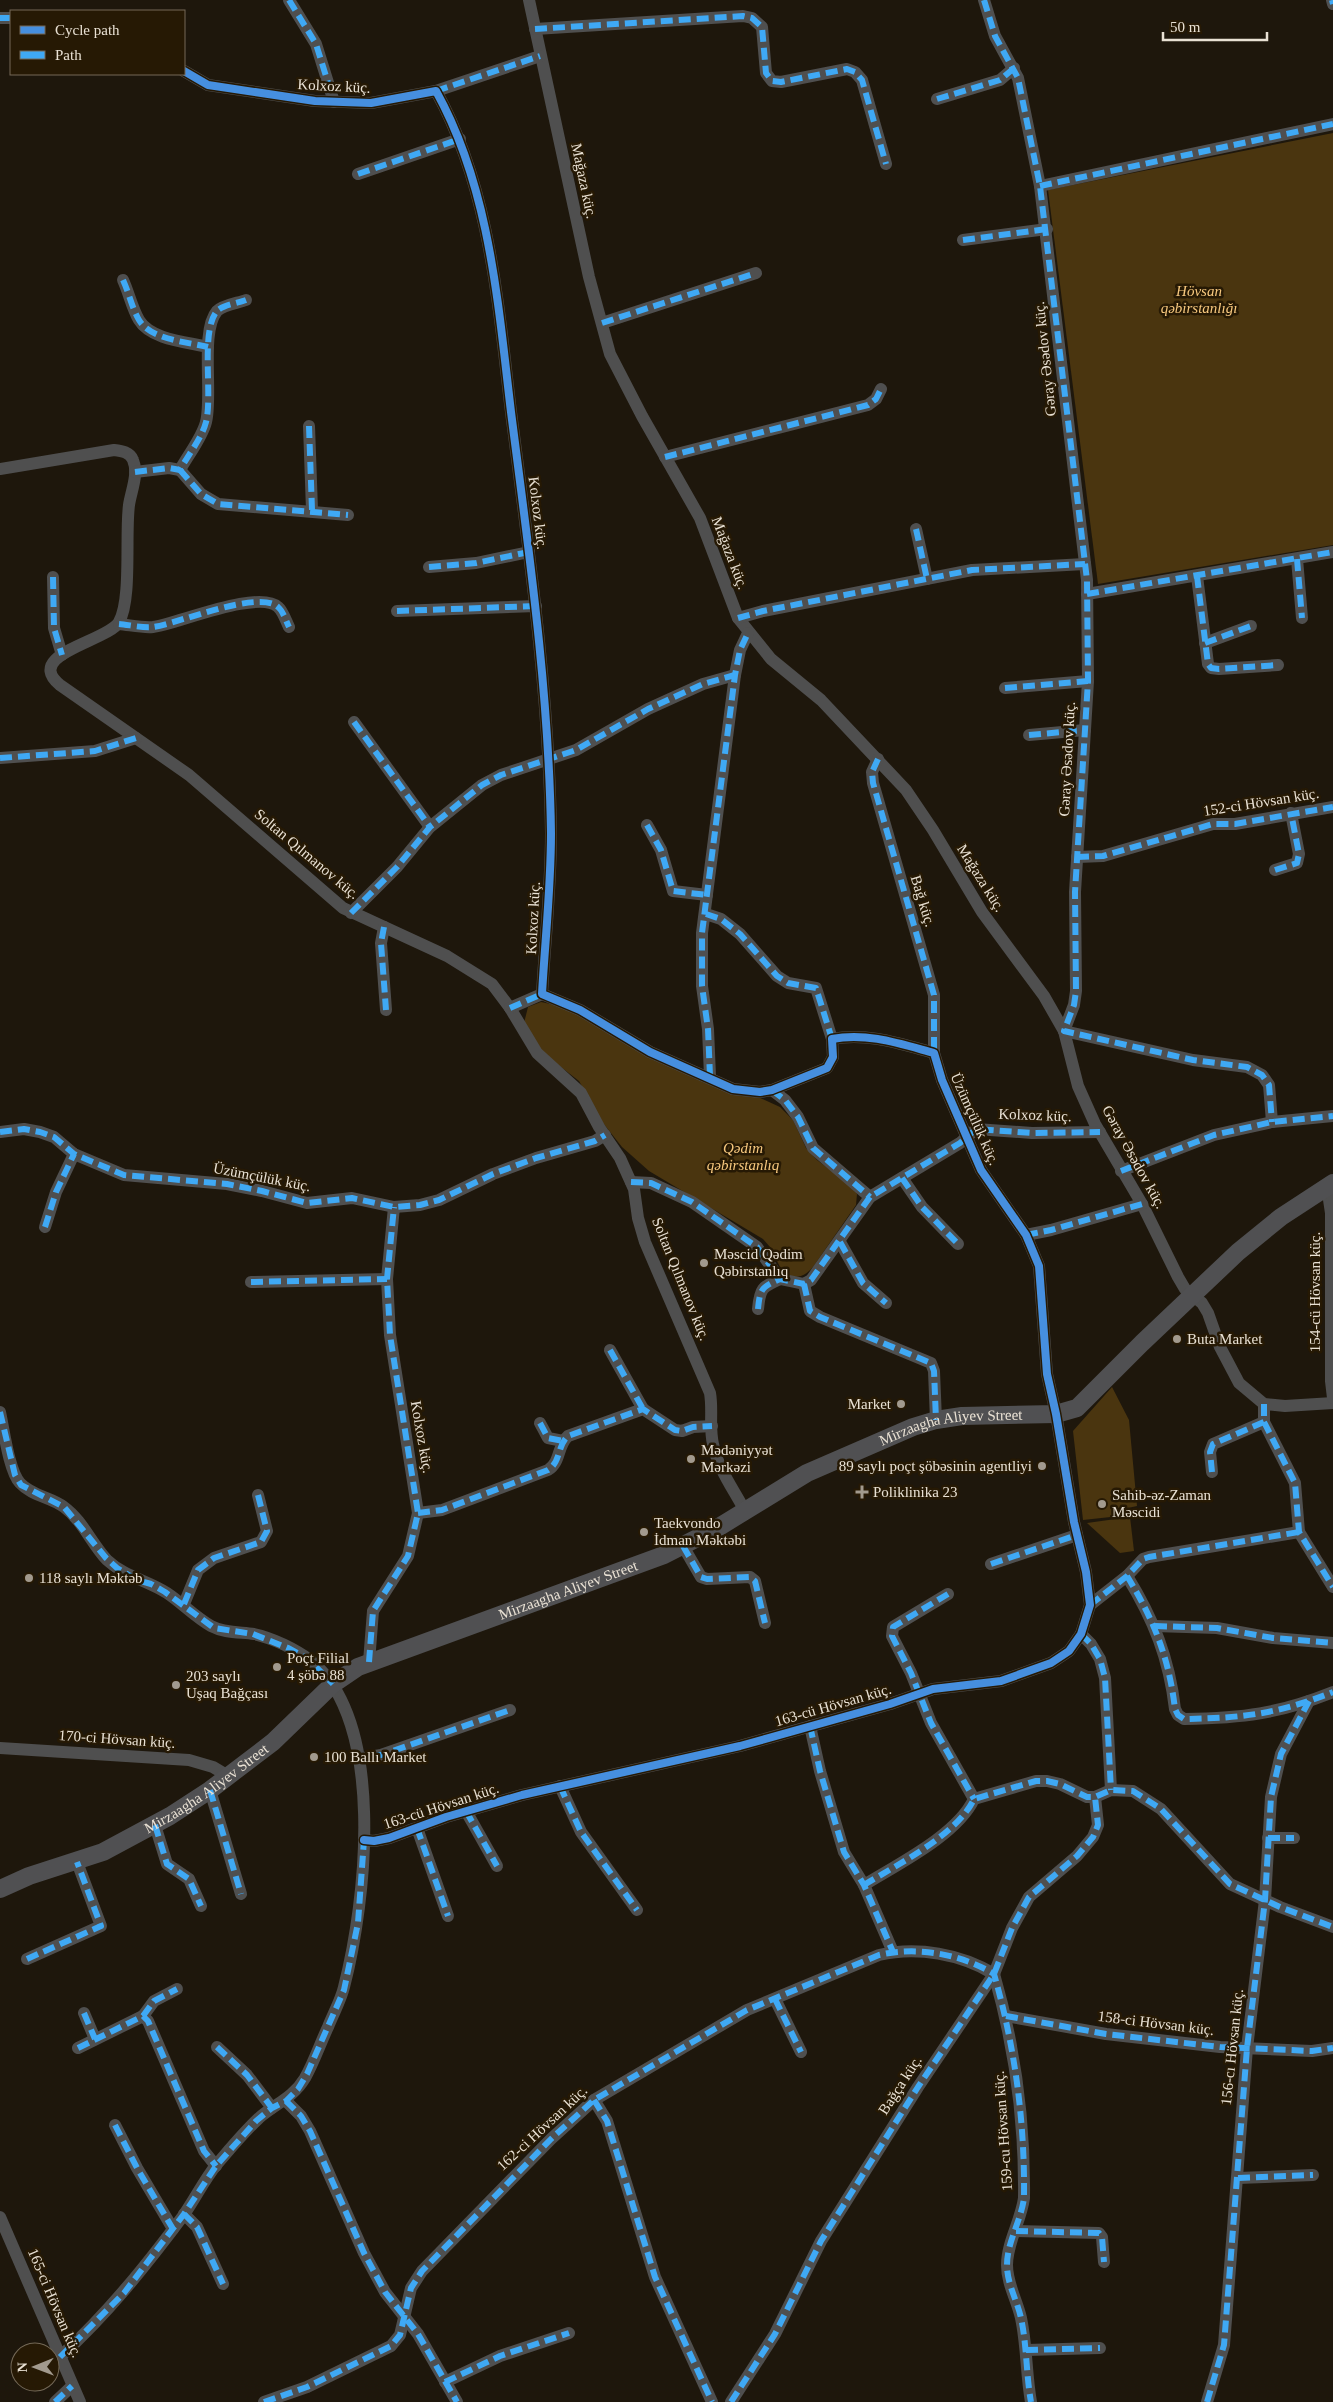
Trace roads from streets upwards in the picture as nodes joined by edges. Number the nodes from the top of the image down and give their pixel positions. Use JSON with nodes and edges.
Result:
{"nodes":[{"id":1,"x":289,"y":0,"type":"edge"},
{"id":2,"x":529,"y":0,"type":"edge"},
{"id":3,"x":984,"y":0,"type":"edge"},
{"id":4,"x":1332,"y":0,"type":"edge"},
{"id":5,"x":1333,"y":4,"type":"edge"},
{"id":6,"x":535,"y":29,"type":"junction"},
{"id":7,"x":540,"y":56,"type":"junction"},
{"id":8,"x":1014,"y":68,"type":"junction"},
{"id":9,"x":185,"y":72,"type":"edge"},
{"id":10,"x":436,"y":91,"type":"junction"},
{"id":11,"x":937,"y":99,"type":"dead end"},
{"id":12,"x":334,"y":102,"type":"junction"},
{"id":13,"x":1333,"y":124,"type":"edge"},
{"id":14,"x":460,"y":139,"type":"junction"},
{"id":15,"x":886,"y":164,"type":"dead end"},
{"id":16,"x":358,"y":174,"type":"dead end"},
{"id":17,"x":1040,"y":186,"type":"junction"},
{"id":18,"x":1046,"y":229,"type":"junction"},
{"id":19,"x":963,"y":240,"type":"dead end"},
{"id":20,"x":756,"y":273,"type":"dead end"},
{"id":21,"x":124,"y":280,"type":"dead end"},
{"id":22,"x":246,"y":300,"type":"dead end"},
{"id":23,"x":602,"y":323,"type":"junction"},
{"id":24,"x":208,"y":347,"type":"junction"},
{"id":25,"x":881,"y":389,"type":"dead end"},
{"id":26,"x":309,"y":426,"type":"dead end"},
{"id":27,"x":666,"y":457,"type":"junction"},
{"id":28,"x":0,"y":469,"type":"edge"},
{"id":29,"x":180,"y":470,"type":"junction"},
{"id":30,"x":135,"y":472,"type":"junction"},
{"id":31,"x":312,"y":510,"type":"junction"},
{"id":32,"x":348,"y":515,"type":"dead end"},
{"id":33,"x":916,"y":530,"type":"dead end"},
{"id":34,"x":529,"y":552,"type":"junction"},
{"id":35,"x":1333,"y":552,"type":"edge"},
{"id":36,"x":1297,"y":559,"type":"junction"},
{"id":37,"x":1086,"y":564,"type":"junction"},
{"id":38,"x":429,"y":567,"type":"dead end"},
{"id":39,"x":53,"y":576,"type":"dead end"},
{"id":40,"x":1197,"y":576,"type":"junction"},
{"id":41,"x":927,"y":579,"type":"junction"},
{"id":42,"x":1087,"y":594,"type":"junction"},
{"id":43,"x":536,"y":606,"type":"junction"},
{"id":44,"x":397,"y":611,"type":"dead end"},
{"id":45,"x":738,"y":618,"type":"junction"},
{"id":46,"x":1302,"y":618,"type":"dead end"},
{"id":47,"x":119,"y":624,"type":"junction"},
{"id":48,"x":1251,"y":626,"type":"dead end"},
{"id":49,"x":289,"y":627,"type":"dead end"},
{"id":50,"x":748,"y":633,"type":"junction"},
{"id":51,"x":1205,"y":643,"type":"junction"},
{"id":52,"x":62,"y":655,"type":"junction"},
{"id":53,"x":1278,"y":665,"type":"dead end"},
{"id":54,"x":735,"y":674,"type":"junction"},
{"id":55,"x":1088,"y":682,"type":"junction"},
{"id":56,"x":1005,"y":688,"type":"dead end"},
{"id":57,"x":354,"y":722,"type":"dead end"},
{"id":58,"x":1085,"y":730,"type":"junction"},
{"id":59,"x":1029,"y":735,"type":"dead end"},
{"id":60,"x":136,"y":738,"type":"junction"},
{"id":61,"x":0,"y":758,"type":"edge"},
{"id":62,"x":878,"y":759,"type":"junction"},
{"id":63,"x":548,"y":760,"type":"junction"},
{"id":64,"x":1333,"y":807,"type":"edge"},
{"id":65,"x":1291,"y":813,"type":"junction"},
{"id":66,"x":647,"y":825,"type":"dead end"},
{"id":67,"x":430,"y":826,"type":"junction"},
{"id":68,"x":1077,"y":857,"type":"junction"},
{"id":69,"x":1275,"y":870,"type":"dead end"},
{"id":70,"x":707,"y":895,"type":"junction"},
{"id":71,"x":351,"y":912,"type":"junction"},
{"id":72,"x":706,"y":914,"type":"junction"},
{"id":73,"x":384,"y":927,"type":"junction"},
{"id":74,"x":542,"y":994,"type":"junction"},
{"id":75,"x":510,"y":1008,"type":"junction"},
{"id":76,"x":386,"y":1010,"type":"dead end"},
{"id":77,"x":1064,"y":1031,"type":"junction"},
{"id":78,"x":832,"y":1039,"type":"junction"},
{"id":79,"x":934,"y":1053,"type":"junction"},
{"id":80,"x":710,"y":1076,"type":"junction"},
{"id":81,"x":772,"y":1090,"type":"junction"},
{"id":82,"x":1333,"y":1116,"type":"edge"},
{"id":83,"x":1272,"y":1122,"type":"junction"},
{"id":84,"x":0,"y":1132,"type":"edge"},
{"id":85,"x":1100,"y":1132,"type":"junction"},
{"id":86,"x":605,"y":1135,"type":"junction"},
{"id":87,"x":968,"y":1135,"type":"junction"},
{"id":88,"x":74,"y":1154,"type":"junction"},
{"id":89,"x":1121,"y":1170,"type":"junction"},
{"id":90,"x":902,"y":1178,"type":"junction"},
{"id":91,"x":631,"y":1182,"type":"junction"},
{"id":92,"x":1330,"y":1184,"type":"edge"},
{"id":93,"x":870,"y":1197,"type":"junction"},
{"id":94,"x":1142,"y":1204,"type":"junction"},
{"id":95,"x":394,"y":1207,"type":"junction"},
{"id":96,"x":45,"y":1227,"type":"dead end"},
{"id":97,"x":1026,"y":1235,"type":"junction"},
{"id":98,"x":840,"y":1242,"type":"junction"},
{"id":99,"x":958,"y":1244,"type":"dead end"},
{"id":100,"x":387,"y":1279,"type":"junction"},
{"id":101,"x":780,"y":1279,"type":"junction"},
{"id":102,"x":251,"y":1282,"type":"dead end"},
{"id":103,"x":804,"y":1284,"type":"junction"},
{"id":104,"x":1193,"y":1295,"type":"junction"},
{"id":105,"x":886,"y":1302,"type":"dead end"},
{"id":106,"x":758,"y":1309,"type":"dead end"},
{"id":107,"x":610,"y":1350,"type":"dead end"},
{"id":108,"x":1333,"y":1398,"type":"edge"},
{"id":109,"x":1333,"y":1403,"type":"edge"},
{"id":110,"x":1264,"y":1404,"type":"junction"},
{"id":111,"x":643,"y":1409,"type":"junction"},
{"id":112,"x":0,"y":1412,"type":"edge"},
{"id":113,"x":1056,"y":1414,"type":"junction"},
{"id":114,"x":936,"y":1420,"type":"junction"},
{"id":115,"x":1264,"y":1422,"type":"junction"},
{"id":116,"x":540,"y":1423,"type":"dead end"},
{"id":117,"x":712,"y":1426,"type":"junction"},
{"id":118,"x":563,"y":1441,"type":"junction"},
{"id":119,"x":1212,"y":1472,"type":"dead end"},
{"id":120,"x":258,"y":1495,"type":"dead end"},
{"id":121,"x":745,"y":1511,"type":"junction"},
{"id":122,"x":418,"y":1513,"type":"junction"},
{"id":123,"x":1299,"y":1532,"type":"junction"},
{"id":124,"x":1077,"y":1536,"type":"junction"},
{"id":125,"x":683,"y":1546,"type":"junction"},
{"id":126,"x":991,"y":1564,"type":"dead end"},
{"id":127,"x":1127,"y":1576,"type":"junction"},
{"id":128,"x":1333,"y":1586,"type":"edge"},
{"id":129,"x":948,"y":1594,"type":"dead end"},
{"id":130,"x":184,"y":1604,"type":"junction"},
{"id":131,"x":1090,"y":1605,"type":"junction"},
{"id":132,"x":765,"y":1623,"type":"dead end"},
{"id":133,"x":1155,"y":1626,"type":"junction"},
{"id":134,"x":1081,"y":1634,"type":"junction"},
{"id":135,"x":1333,"y":1643,"type":"edge"},
{"id":136,"x":369,"y":1662,"type":"junction"},
{"id":137,"x":333,"y":1684,"type":"junction"},
{"id":138,"x":1333,"y":1692,"type":"edge"},
{"id":139,"x":918,"y":1693,"type":"junction"},
{"id":140,"x":1309,"y":1701,"type":"junction"},
{"id":141,"x":510,"y":1710,"type":"dead end"},
{"id":142,"x":810,"y":1726,"type":"junction"},
{"id":143,"x":0,"y":1748,"type":"edge"},
{"id":144,"x":359,"y":1759,"type":"junction"},
{"id":145,"x":228,"y":1776,"type":"junction"},
{"id":146,"x":560,"y":1786,"type":"junction"},
{"id":147,"x":210,"y":1790,"type":"junction"},
{"id":148,"x":1111,"y":1790,"type":"junction"},
{"id":149,"x":1095,"y":1797,"type":"junction"},
{"id":150,"x":974,"y":1799,"type":"junction"},
{"id":151,"x":466,"y":1811,"type":"junction"},
{"id":152,"x":155,"y":1825,"type":"junction"},
{"id":153,"x":417,"y":1828,"type":"junction"},
{"id":154,"x":1268,"y":1838,"type":"junction"},
{"id":155,"x":1294,"y":1838,"type":"dead end"},
{"id":156,"x":364,"y":1840,"type":"junction"},
{"id":157,"x":77,"y":1862,"type":"junction"},
{"id":158,"x":497,"y":1866,"type":"dead end"},
{"id":159,"x":864,"y":1886,"type":"junction"},
{"id":160,"x":0,"y":1889,"type":"edge"},
{"id":161,"x":241,"y":1894,"type":"dead end"},
{"id":162,"x":1265,"y":1900,"type":"junction"},
{"id":163,"x":201,"y":1906,"type":"dead end"},
{"id":164,"x":637,"y":1910,"type":"dead end"},
{"id":165,"x":448,"y":1916,"type":"dead end"},
{"id":166,"x":1333,"y":1927,"type":"edge"},
{"id":167,"x":893,"y":1952,"type":"junction"},
{"id":168,"x":27,"y":1959,"type":"dead end"},
{"id":169,"x":994,"y":1974,"type":"junction"},
{"id":170,"x":177,"y":1989,"type":"dead end"},
{"id":171,"x":774,"y":1999,"type":"junction"},
{"id":172,"x":84,"y":2012,"type":"dead end"},
{"id":173,"x":143,"y":2016,"type":"junction"},
{"id":174,"x":1006,"y":2016,"type":"junction"},
{"id":175,"x":95,"y":2039,"type":"junction"},
{"id":176,"x":217,"y":2047,"type":"dead end"},
{"id":177,"x":78,"y":2048,"type":"dead end"},
{"id":178,"x":1247,"y":2048,"type":"junction"},
{"id":179,"x":1333,"y":2048,"type":"edge"},
{"id":180,"x":801,"y":2052,"type":"dead end"},
{"id":181,"x":594,"y":2100,"type":"junction"},
{"id":182,"x":286,"y":2101,"type":"junction"},
{"id":183,"x":272,"y":2108,"type":"junction"},
{"id":184,"x":115,"y":2125,"type":"dead end"},
{"id":185,"x":216,"y":2166,"type":"junction"},
{"id":186,"x":1313,"y":2176,"type":"dead end"},
{"id":187,"x":1238,"y":2178,"type":"junction"},
{"id":188,"x":184,"y":2214,"type":"junction"},
{"id":189,"x":0,"y":2216,"type":"edge"},
{"id":190,"x":173,"y":2229,"type":"junction"},
{"id":191,"x":1016,"y":2231,"type":"junction"},
{"id":192,"x":1104,"y":2262,"type":"dead end"},
{"id":193,"x":223,"y":2284,"type":"dead end"},
{"id":194,"x":405,"y":2316,"type":"junction"},
{"id":195,"x":569,"y":2333,"type":"dead end"},
{"id":196,"x":54,"y":2342,"type":"edge"},
{"id":197,"x":1100,"y":2348,"type":"dead end"},
{"id":198,"x":1026,"y":2350,"type":"junction"},
{"id":199,"x":60,"y":2357,"type":"joint"},
{"id":200,"x":445,"y":2382,"type":"junction"},
{"id":201,"x":72,"y":2386,"type":"junction"},
{"id":202,"x":55,"y":2402,"type":"edge"},
{"id":203,"x":80,"y":2402,"type":"edge"},
{"id":204,"x":264,"y":2402,"type":"edge"},
{"id":205,"x":457,"y":2402,"type":"edge"},
{"id":206,"x":712,"y":2402,"type":"edge"},
{"id":207,"x":731,"y":2402,"type":"edge"},
{"id":208,"x":1031,"y":2402,"type":"edge"},
{"id":209,"x":1207,"y":2402,"type":"edge"}],
"edges":[{"from":1,"to":12,"type":"street"},
{"from":2,"to":6,"type":"street","name":"Mağaza küç."},
{"from":3,"to":8,"type":"street","name":"Gəray Əsədov küç."},
{"from":4,"to":5,"type":"street"},
{"from":6,"to":7,"type":"street","name":"Mağaza küç."},
{"from":6,"to":15,"type":"street"},
{"from":7,"to":10,"type":"street"},
{"from":7,"to":23,"type":"street","name":"Mağaza küç."},
{"from":8,"to":11,"type":"street"},
{"from":8,"to":17,"type":"street","name":"Gəray Əsədov küç."},
{"from":9,"to":12,"type":"street","name":"Kolxoz küç."},
{"from":10,"to":12,"type":"street","name":"Kolxoz küç."},
{"from":10,"to":14,"type":"street","name":"Kolxoz küç."},
{"from":13,"to":17,"type":"street"},
{"from":14,"to":16,"type":"street"},
{"from":14,"to":34,"type":"street","name":"Kolxoz küç."},
{"from":17,"to":18,"type":"street","name":"Gəray Əsədov küç."},
{"from":18,"to":19,"type":"street"},
{"from":18,"to":37,"type":"street","name":"Gəray Əsədov küç."},
{"from":20,"to":23,"type":"street"},
{"from":21,"to":24,"type":"street"},
{"from":22,"to":24,"type":"street"},
{"from":23,"to":27,"type":"street","name":"Mağaza küç."},
{"from":24,"to":29,"type":"street"},
{"from":25,"to":27,"type":"street"},
{"from":26,"to":31,"type":"street"},
{"from":27,"to":45,"type":"street","name":"Mağaza küç."},
{"from":28,"to":30,"type":"street"},
{"from":29,"to":30,"type":"street"},
{"from":29,"to":31,"type":"street"},
{"from":30,"to":47,"type":"street"},
{"from":31,"to":32,"type":"street"},
{"from":33,"to":41,"type":"street"},
{"from":34,"to":38,"type":"street"},
{"from":34,"to":43,"type":"street","name":"Kolxoz küç."},
{"from":35,"to":36,"type":"street"},
{"from":36,"to":40,"type":"street"},
{"from":36,"to":46,"type":"street"},
{"from":37,"to":41,"type":"street"},
{"from":37,"to":42,"type":"street","name":"Gəray Əsədov küç."},
{"from":39,"to":52,"type":"street"},
{"from":40,"to":42,"type":"street"},
{"from":40,"to":51,"type":"street"},
{"from":41,"to":45,"type":"street"},
{"from":42,"to":55,"type":"street","name":"Gəray Əsədov küç."},
{"from":43,"to":44,"type":"street"},
{"from":43,"to":63,"type":"street","name":"Kolxoz küç."},
{"from":45,"to":50,"type":"street","name":"Mağaza küç."},
{"from":47,"to":49,"type":"street"},
{"from":47,"to":52,"type":"street"},
{"from":48,"to":51,"type":"street"},
{"from":50,"to":54,"type":"street"},
{"from":50,"to":62,"type":"street","name":"Mağaza küç."},
{"from":51,"to":53,"type":"street"},
{"from":52,"to":60,"type":"street","name":"Soltan Qılmanov küç."},
{"from":54,"to":63,"type":"street"},
{"from":54,"to":70,"type":"street"},
{"from":55,"to":56,"type":"street"},
{"from":55,"to":58,"type":"street","name":"Gəray Əsədov küç."},
{"from":57,"to":67,"type":"street"},
{"from":58,"to":59,"type":"street"},
{"from":58,"to":68,"type":"street","name":"Gəray Əsədov küç."},
{"from":60,"to":61,"type":"street"},
{"from":60,"to":71,"type":"street","name":"Soltan Qılmanov küç."},
{"from":62,"to":77,"type":"street","name":"Mağaza küç."},
{"from":62,"to":79,"type":"street","name":"Bağ küç."},
{"from":63,"to":67,"type":"street"},
{"from":63,"to":74,"type":"street","name":"Kolxoz küç."},
{"from":64,"to":65,"type":"street","name":"152-ci Hövsan küç."},
{"from":65,"to":68,"type":"street","name":"152-ci Hövsan küç."},
{"from":65,"to":69,"type":"street"},
{"from":66,"to":70,"type":"street"},
{"from":67,"to":71,"type":"street"},
{"from":68,"to":77,"type":"street","name":"Gəray Əsədov küç."},
{"from":70,"to":72,"type":"street"},
{"from":71,"to":73,"type":"street","name":"Soltan Qılmanov küç."},
{"from":72,"to":78,"type":"street"},
{"from":72,"to":80,"type":"street"},
{"from":73,"to":75,"type":"street","name":"Soltan Qılmanov küç."},
{"from":73,"to":76,"type":"street"},
{"from":74,"to":75,"type":"street"},
{"from":74,"to":80,"type":"street"},
{"from":75,"to":86,"type":"street","name":"Soltan Qılmanov küç."},
{"from":77,"to":83,"type":"street"},
{"from":77,"to":85,"type":"street","name":"Gəray Əsədov küç."},
{"from":78,"to":79,"type":"street"},
{"from":78,"to":81,"type":"street"},
{"from":79,"to":87,"type":"street","name":"Üzümçülük küç."},
{"from":80,"to":81,"type":"street"},
{"from":81,"to":93,"type":"street"},
{"from":82,"to":83,"type":"street"},
{"from":83,"to":89,"type":"street"},
{"from":84,"to":88,"type":"street","name":"Üzümçülük küç."},
{"from":85,"to":87,"type":"street","name":"Kolxoz küç."},
{"from":85,"to":89,"type":"street","name":"Gəray Əsədov küç."},
{"from":86,"to":91,"type":"street","name":"Soltan Qılmanov küç."},
{"from":86,"to":95,"type":"street","name":"Üzümçülük küç."},
{"from":87,"to":90,"type":"street","name":"Kolxoz küç."},
{"from":87,"to":97,"type":"street","name":"Üzümçülük küç."},
{"from":88,"to":95,"type":"street","name":"Üzümçülük küç."},
{"from":88,"to":96,"type":"street"},
{"from":89,"to":94,"type":"street","name":"Gəray Əsədov küç."},
{"from":90,"to":93,"type":"street","name":"Kolxoz küç."},
{"from":90,"to":99,"type":"street"},
{"from":91,"to":101,"type":"street"},
{"from":91,"to":117,"type":"street","name":"Soltan Qılmanov küç."},
{"from":92,"to":104,"type":"street","name":"Mirzaagha Aliyev Street"},
{"from":92,"to":108,"type":"street","name":"154-cü Hövsan küç."},
{"from":93,"to":98,"type":"street","name":"Kolxoz küç."},
{"from":94,"to":97,"type":"street"},
{"from":94,"to":104,"type":"street","name":"Gəray Əsədov küç."},
{"from":95,"to":100,"type":"street","name":"Kolxoz küç."},
{"from":97,"to":113,"type":"street","name":"Üzümçülük küç."},
{"from":98,"to":103,"type":"street","name":"Kolxoz küç."},
{"from":98,"to":105,"type":"street"},
{"from":100,"to":102,"type":"street"},
{"from":100,"to":122,"type":"street","name":"Kolxoz küç."},
{"from":101,"to":103,"type":"street"},
{"from":101,"to":106,"type":"street"},
{"from":103,"to":114,"type":"street"},
{"from":104,"to":110,"type":"street","name":"Gəray Əsədov küç."},
{"from":104,"to":113,"type":"street","name":"Mirzaagha Aliyev Street"},
{"from":107,"to":111,"type":"street"},
{"from":109,"to":110,"type":"street"},
{"from":110,"to":115,"type":"street"},
{"from":111,"to":117,"type":"street"},
{"from":111,"to":118,"type":"street"},
{"from":112,"to":130,"type":"street"},
{"from":113,"to":114,"type":"street","name":"Mirzaagha Aliyev Street"},
{"from":113,"to":124,"type":"street","name":"163-cü Hövsan küç."},
{"from":114,"to":121,"type":"street","name":"Mirzaagha Aliyev Street"},
{"from":115,"to":119,"type":"street"},
{"from":115,"to":123,"type":"street"},
{"from":116,"to":118,"type":"street"},
{"from":117,"to":121,"type":"street","name":"Soltan Qılmanov küç."},
{"from":118,"to":122,"type":"street"},
{"from":120,"to":130,"type":"street"},
{"from":121,"to":125,"type":"street","name":"Mirzaagha Aliyev Street"},
{"from":122,"to":136,"type":"street","name":"Kolxoz küç."},
{"from":123,"to":127,"type":"street"},
{"from":123,"to":128,"type":"street"},
{"from":124,"to":126,"type":"street"},
{"from":124,"to":131,"type":"street","name":"163-cü Hövsan küç."},
{"from":125,"to":132,"type":"street"},
{"from":125,"to":136,"type":"street","name":"Mirzaagha Aliyev Street"},
{"from":127,"to":131,"type":"street"},
{"from":127,"to":133,"type":"street"},
{"from":129,"to":139,"type":"street"},
{"from":130,"to":137,"type":"street"},
{"from":131,"to":134,"type":"street","name":"163-cü Hövsan küç."},
{"from":133,"to":135,"type":"street"},
{"from":133,"to":140,"type":"street"},
{"from":134,"to":139,"type":"street","name":"163-cü Hövsan küç."},
{"from":134,"to":148,"type":"street"},
{"from":136,"to":137,"type":"street","name":"Mirzaagha Aliyev Street"},
{"from":137,"to":144,"type":"street"},
{"from":137,"to":145,"type":"street","name":"Mirzaagha Aliyev Street"},
{"from":138,"to":140,"type":"street"},
{"from":139,"to":142,"type":"street","name":"163-cü Hövsan küç."},
{"from":139,"to":150,"type":"street"},
{"from":140,"to":154,"type":"street","name":"156-cı Hövsan küç."},
{"from":141,"to":144,"type":"street"},
{"from":142,"to":146,"type":"street","name":"163-cü Hövsan küç."},
{"from":142,"to":159,"type":"street"},
{"from":143,"to":145,"type":"street","name":"170-ci Hövsan küç."},
{"from":144,"to":156,"type":"street"},
{"from":145,"to":147,"type":"street","name":"Mirzaagha Aliyev Street"},
{"from":146,"to":151,"type":"street","name":"163-cü Hövsan küç."},
{"from":146,"to":164,"type":"street"},
{"from":147,"to":152,"type":"street","name":"Mirzaagha Aliyev Street"},
{"from":147,"to":161,"type":"street"},
{"from":148,"to":149,"type":"street"},
{"from":148,"to":162,"type":"street"},
{"from":149,"to":150,"type":"street"},
{"from":149,"to":169,"type":"street","name":"Bağça küç."},
{"from":150,"to":159,"type":"street"},
{"from":151,"to":153,"type":"street","name":"163-cü Hövsan küç."},
{"from":151,"to":158,"type":"street"},
{"from":152,"to":157,"type":"street","name":"Mirzaagha Aliyev Street"},
{"from":152,"to":163,"type":"street"},
{"from":153,"to":156,"type":"street","name":"163-cü Hövsan küç."},
{"from":153,"to":165,"type":"street"},
{"from":154,"to":155,"type":"street"},
{"from":154,"to":162,"type":"street","name":"156-cı Hövsan küç."},
{"from":156,"to":182,"type":"street"},
{"from":157,"to":160,"type":"street","name":"Mirzaagha Aliyev Street"},
{"from":157,"to":168,"type":"street"},
{"from":159,"to":167,"type":"street"},
{"from":162,"to":166,"type":"street"},
{"from":162,"to":178,"type":"street","name":"156-cı Hövsan küç."},
{"from":167,"to":169,"type":"street","name":"162-ci Hövsan küç."},
{"from":167,"to":171,"type":"street","name":"162-ci Hövsan küç."},
{"from":169,"to":174,"type":"street","name":"159-cu Hövsan küç."},
{"from":169,"to":207,"type":"street","name":"Bağça küç."},
{"from":170,"to":173,"type":"street"},
{"from":171,"to":180,"type":"street"},
{"from":171,"to":181,"type":"street","name":"162-ci Hövsan küç."},
{"from":172,"to":175,"type":"street"},
{"from":173,"to":175,"type":"street"},
{"from":173,"to":185,"type":"street"},
{"from":174,"to":178,"type":"street","name":"158-ci Hövsan küç."},
{"from":174,"to":191,"type":"street","name":"159-cu Hövsan küç."},
{"from":175,"to":177,"type":"street"},
{"from":176,"to":183,"type":"street"},
{"from":178,"to":179,"type":"street","name":"158-ci Hövsan küç."},
{"from":178,"to":187,"type":"street","name":"156-cı Hövsan küç."},
{"from":181,"to":194,"type":"street","name":"162-ci Hövsan küç."},
{"from":181,"to":206,"type":"street"},
{"from":182,"to":183,"type":"street"},
{"from":182,"to":194,"type":"street"},
{"from":183,"to":185,"type":"street"},
{"from":184,"to":190,"type":"street"},
{"from":185,"to":188,"type":"street"},
{"from":186,"to":187,"type":"street"},
{"from":187,"to":209,"type":"street","name":"156-cı Hövsan küç."},
{"from":188,"to":190,"type":"street"},
{"from":188,"to":193,"type":"street"},
{"from":189,"to":196,"type":"street","name":"165-ci Hövsan küç."},
{"from":190,"to":199,"type":"street"},
{"from":191,"to":192,"type":"street"},
{"from":191,"to":198,"type":"street","name":"159-cu Hövsan küç."},
{"from":194,"to":200,"type":"street"},
{"from":194,"to":204,"type":"street","name":"162-ci Hövsan küç."},
{"from":195,"to":200,"type":"street"},
{"from":197,"to":198,"type":"street"},
{"from":198,"to":208,"type":"street","name":"159-cu Hövsan küç."},
{"from":199,"to":201,"type":"street","name":"165-ci Hövsan küç."},
{"from":200,"to":205,"type":"street"},
{"from":201,"to":202,"type":"street"},
{"from":201,"to":203,"type":"street","name":"165-ci Hövsan küç."}]}
